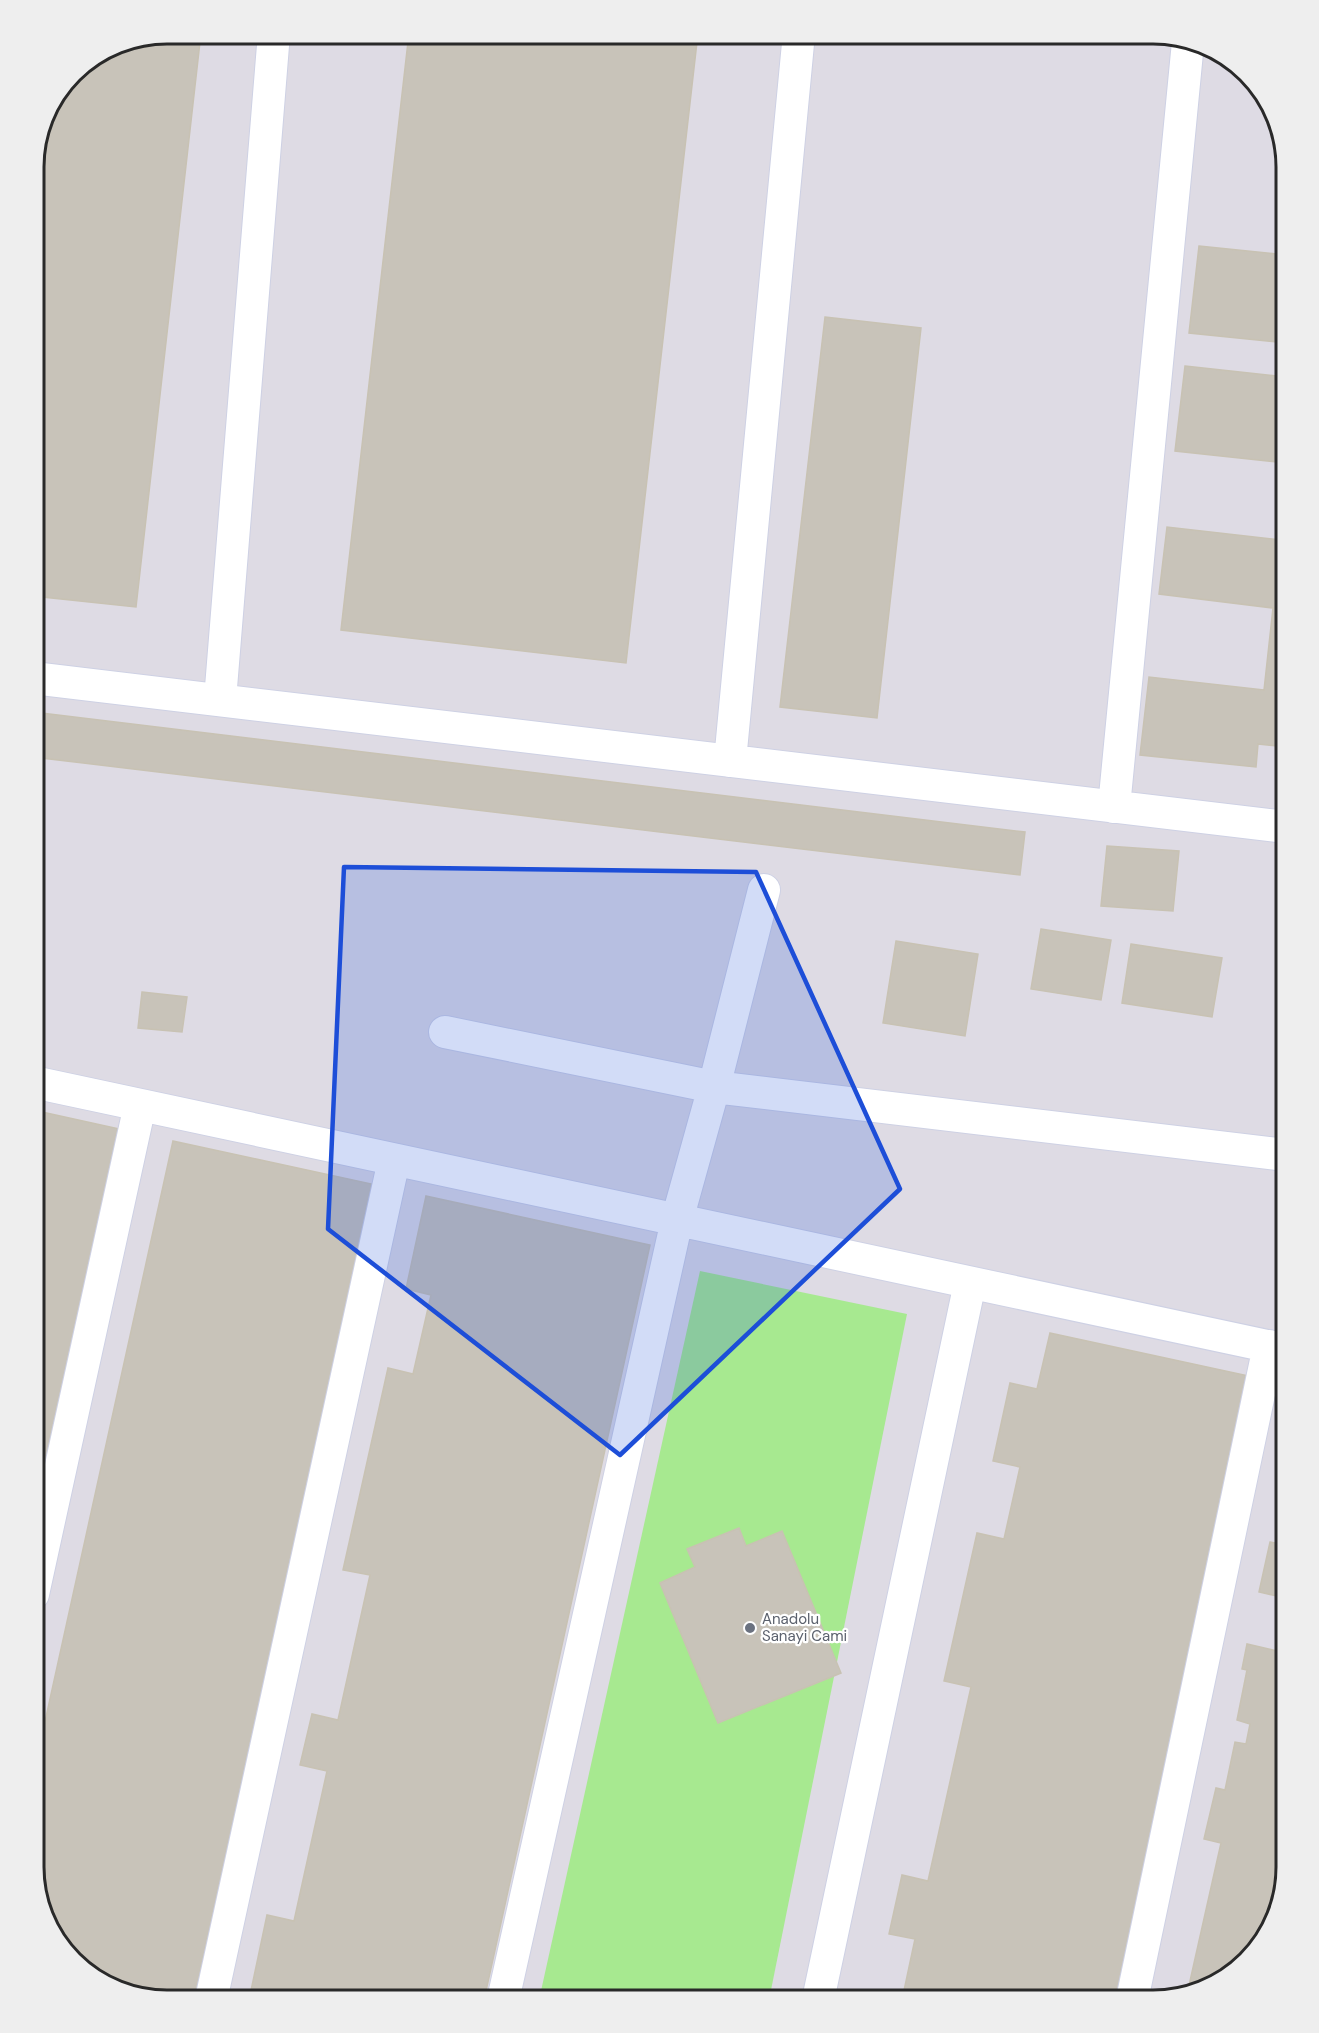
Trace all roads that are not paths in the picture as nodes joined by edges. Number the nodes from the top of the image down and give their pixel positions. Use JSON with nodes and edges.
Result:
{"nodes":[{"id":1,"x":273,"y":44,"type":"edge"},
{"id":2,"x":798,"y":44,"type":"edge"},
{"id":3,"x":1187,"y":49,"type":"edge"},
{"id":4,"x":44,"y":679,"type":"edge"},
{"id":5,"x":220,"y":700,"type":"junction"},
{"id":6,"x":730,"y":761,"type":"junction"},
{"id":7,"x":1114,"y":807,"type":"junction"},
{"id":8,"x":1276,"y":826,"type":"edge"},
{"id":9,"x":764,"y":890,"type":"dead end"},
{"id":10,"x":445,"y":1032,"type":"dead end"},
{"id":11,"x":44,"y":1084,"type":"edge"},
{"id":12,"x":714,"y":1087,"type":"junction"},
{"id":13,"x":140,"y":1105,"type":"junction"},
{"id":14,"x":1276,"y":1154,"type":"edge"},
{"id":15,"x":394,"y":1160,"type":"junction"},
{"id":16,"x":676,"y":1220,"type":"junction"},
{"id":17,"x":970,"y":1283,"type":"junction"},
{"id":18,"x":1276,"y":1348,"type":"edge"},
{"id":19,"x":1276,"y":1352,"type":"edge"},
{"id":20,"x":44,"y":1544,"type":"edge"},
{"id":21,"x":213,"y":1989,"type":"edge"},
{"id":22,"x":505,"y":1989,"type":"edge"},
{"id":23,"x":820,"y":1990,"type":"edge"},
{"id":24,"x":1134,"y":1990,"type":"edge"}],
"edges":[{"from":1,"to":5,"type":"street"},
{"from":2,"to":6,"type":"street"},
{"from":3,"to":7,"type":"street"},
{"from":4,"to":5,"type":"street"},
{"from":5,"to":6,"type":"street"},
{"from":6,"to":7,"type":"street"},
{"from":7,"to":8,"type":"street"},
{"from":9,"to":12,"type":"street"},
{"from":10,"to":12,"type":"street"},
{"from":11,"to":13,"type":"street"},
{"from":12,"to":14,"type":"street"},
{"from":12,"to":16,"type":"street"},
{"from":13,"to":15,"type":"street"},
{"from":13,"to":20,"type":"street"},
{"from":15,"to":16,"type":"street"},
{"from":15,"to":21,"type":"street"},
{"from":16,"to":17,"type":"street"},
{"from":16,"to":22,"type":"street"},
{"from":17,"to":18,"type":"street"},
{"from":17,"to":23,"type":"street"},
{"from":19,"to":24,"type":"street"}]}
